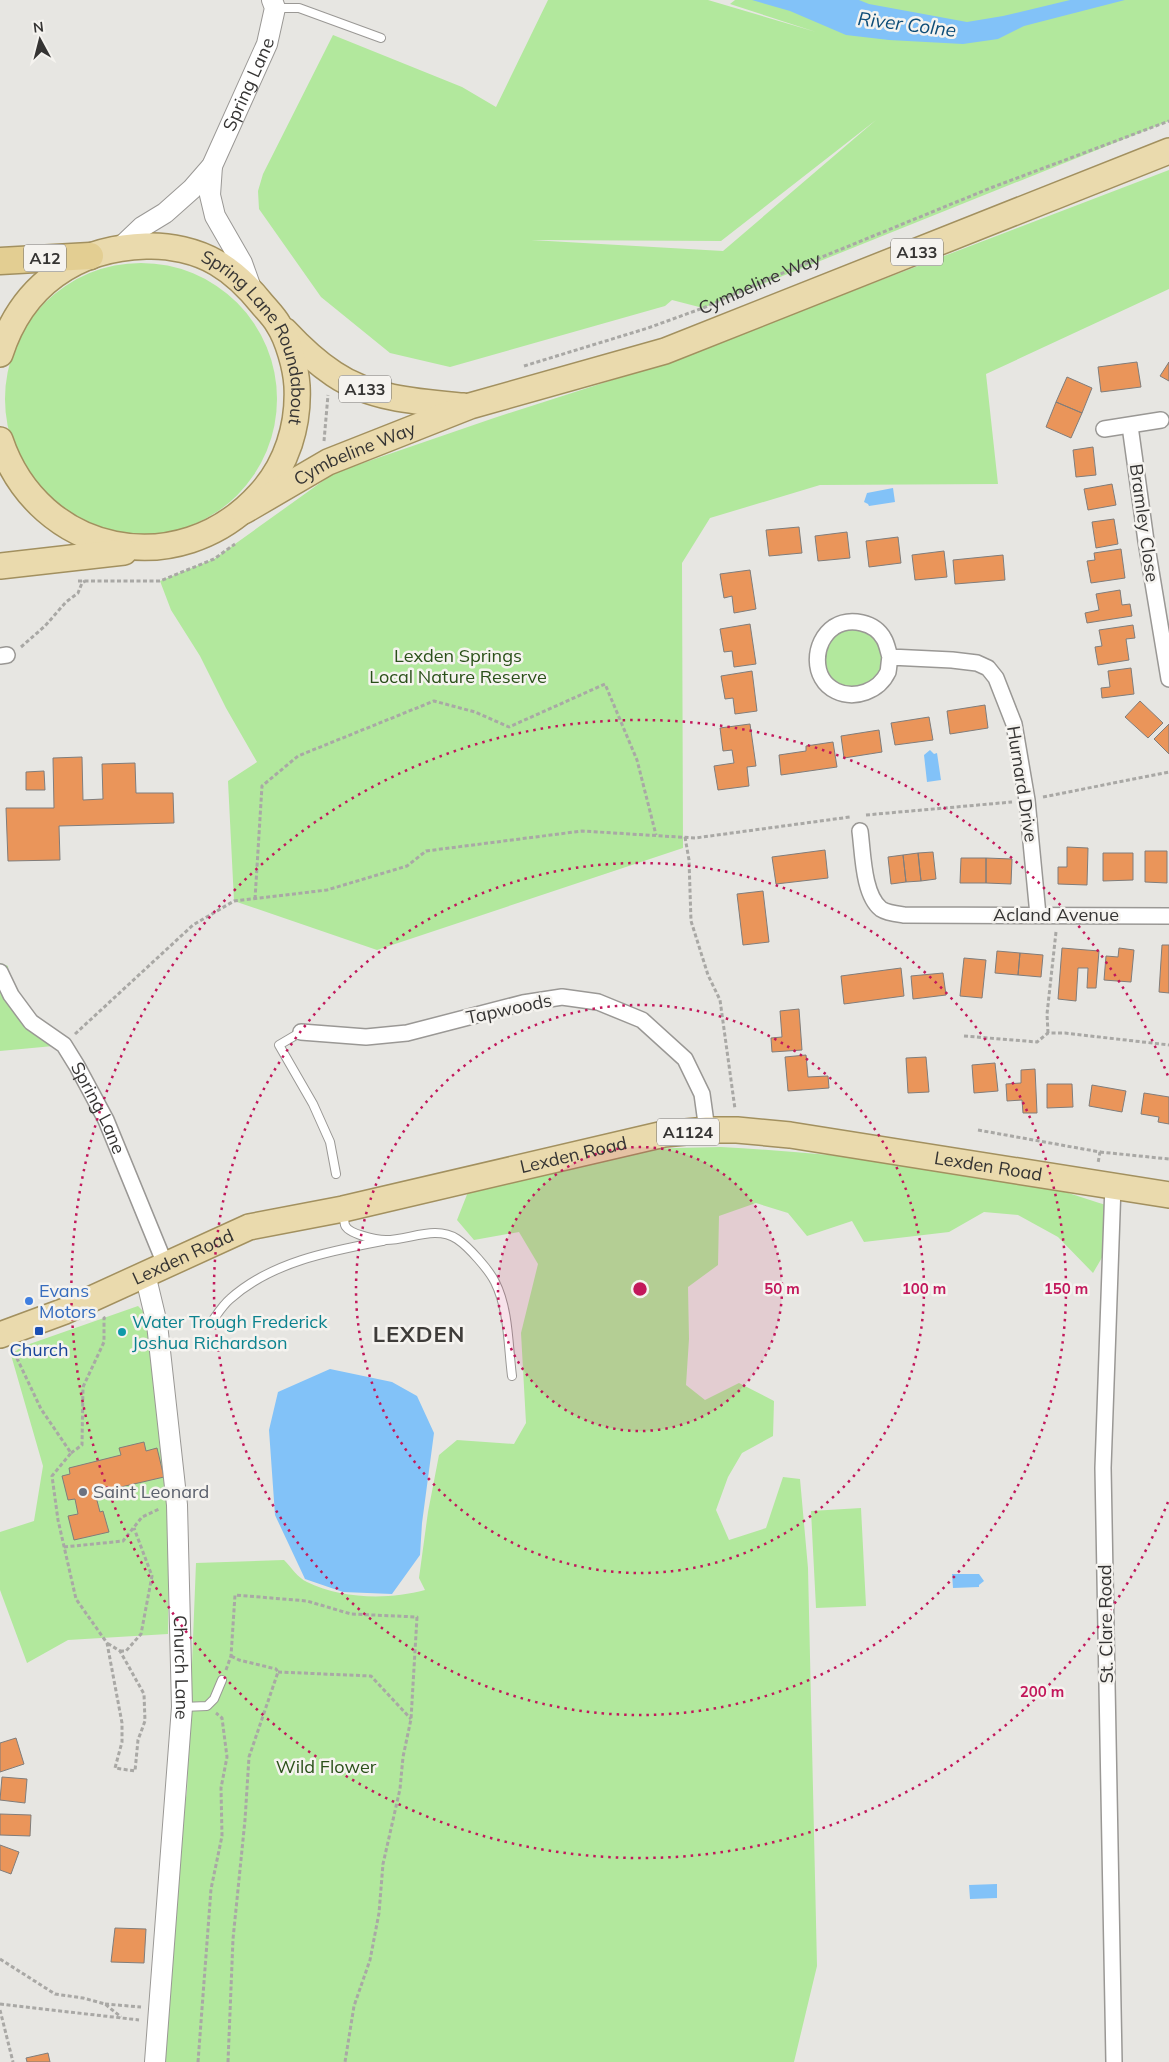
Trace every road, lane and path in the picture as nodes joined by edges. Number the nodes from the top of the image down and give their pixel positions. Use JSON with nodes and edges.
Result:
{"nodes":[{"id":1,"x":273,"y":4,"type":"edge"},
{"id":2,"x":381,"y":38,"type":"dead end"},
{"id":3,"x":1169,"y":121,"type":"edge"},
{"id":4,"x":1169,"y":151,"type":"edge"},
{"id":5,"x":212,"y":166,"type":"junction"},
{"id":6,"x":121,"y":247,"type":"junction"},
{"id":7,"x":90,"y":256,"type":"junction"},
{"id":8,"x":0,"y":261,"type":"edge"},
{"id":9,"x":252,"y":291,"type":"junction"},
{"id":10,"x":279,"y":325,"type":"junction"},
{"id":11,"x":0,"y":354,"type":"edge"},
{"id":12,"x":518,"y":368,"type":"dead end"},
{"id":13,"x":334,"y":374,"type":"junction"},
{"id":14,"x":470,"y":406,"type":"junction"},
{"id":15,"x":1161,"y":420,"type":"dead end"},
{"id":16,"x":1130,"y":426,"type":"junction"},
{"id":17,"x":1104,"y":429,"type":"dead end"},
{"id":18,"x":1,"y":451,"type":"edge"},
{"id":19,"x":328,"y":462,"type":"junction"},
{"id":20,"x":244,"y":511,"type":"junction"},
{"id":21,"x":161,"y":547,"type":"junction"},
{"id":22,"x":0,"y":566,"type":"edge"},
{"id":23,"x":86,"y":581,"type":"dead end"},
{"id":24,"x":3,"y":656,"type":"edge"},
{"id":25,"x":890,"y":657,"type":"junction"},
{"id":26,"x":1169,"y":679,"type":"edge"},
{"id":27,"x":1169,"y":772,"type":"edge"},
{"id":28,"x":1027,"y":800,"type":"junction"},
{"id":29,"x":860,"y":831,"type":"dead end"},
{"id":30,"x":656,"y":835,"type":"junction"},
{"id":31,"x":685,"y":836,"type":"junction"},
{"id":32,"x":254,"y":899,"type":"junction"},
{"id":33,"x":1038,"y":915,"type":"junction"},
{"id":34,"x":1058,"y":915,"type":"junction"},
{"id":35,"x":1169,"y":916,"type":"edge"},
{"id":36,"x":0,"y":972,"type":"edge"},
{"id":37,"x":301,"y":1032,"type":"joint"},
{"id":38,"x":1048,"y":1033,"type":"junction"},
{"id":39,"x":964,"y":1036,"type":"dead end"},
{"id":40,"x":64,"y":1045,"type":"junction"},
{"id":41,"x":1169,"y":1045,"type":"edge"},
{"id":42,"x":732,"y":1088,"type":"dead end"},
{"id":43,"x":707,"y":1130,"type":"junction"},
{"id":44,"x":978,"y":1130,"type":"dead end"},
{"id":45,"x":1100,"y":1152,"type":"junction"},
{"id":46,"x":1169,"y":1159,"type":"edge"},
{"id":47,"x":1098,"y":1164,"type":"dead end"},
{"id":48,"x":336,"y":1174,"type":"dead end"},
{"id":49,"x":1113,"y":1185,"type":"junction"},
{"id":50,"x":1169,"y":1194,"type":"edge"},
{"id":51,"x":343,"y":1209,"type":"junction"},
{"id":52,"x":386,"y":1240,"type":"junction"},
{"id":53,"x":155,"y":1269,"type":"junction"},
{"id":54,"x":113,"y":1314,"type":"dead end"},
{"id":55,"x":213,"y":1320,"type":"dead end"},
{"id":56,"x":3,"y":1334,"type":"edge"},
{"id":57,"x":512,"y":1376,"type":"dead end"},
{"id":58,"x":70,"y":1453,"type":"junction"},
{"id":59,"x":166,"y":1506,"type":"dead end"},
{"id":60,"x":134,"y":1528,"type":"junction"},
{"id":61,"x":64,"y":1547,"type":"junction"},
{"id":62,"x":106,"y":1643,"type":"junction"},
{"id":63,"x":120,"y":1651,"type":"junction"},
{"id":64,"x":231,"y":1656,"type":"junction"},
{"id":65,"x":278,"y":1672,"type":"junction"},
{"id":66,"x":222,"y":1680,"type":"joint"},
{"id":67,"x":206,"y":1706,"type":"junction"},
{"id":68,"x":182,"y":1707,"type":"junction"},
{"id":69,"x":411,"y":1719,"type":"junction"},
{"id":70,"x":0,"y":1959,"type":"edge"},
{"id":71,"x":0,"y":2004,"type":"edge"},
{"id":72,"x":105,"y":2004,"type":"junction"},
{"id":73,"x":159,"y":2008,"type":"junction"},
{"id":74,"x":0,"y":2010,"type":"edge"},
{"id":75,"x":120,"y":2017,"type":"junction"},
{"id":76,"x":141,"y":2020,"type":"dead end"},
{"id":77,"x":13,"y":2062,"type":"edge"},
{"id":78,"x":155,"y":2062,"type":"edge"},
{"id":79,"x":198,"y":2062,"type":"edge"},
{"id":80,"x":228,"y":2062,"type":"edge"},
{"id":81,"x":345,"y":2062,"type":"edge"},
{"id":82,"x":1114,"y":2062,"type":"edge"}],
"edges":[{"from":1,"to":2,"type":"lane"},
{"from":1,"to":5,"type":"street","name":"Spring Lane"},
{"from":3,"to":12,"type":"path","name":"Cymbeline Way"},
{"from":4,"to":14,"type":"main road","name":"Cymbeline Way","number":"A133"},
{"from":5,"to":6,"type":"street","name":"Spring Lane"},
{"from":5,"to":9,"type":"street","name":"Spring Lane"},
{"from":6,"to":7,"type":"main road","name":"Spring Lane Roundabout"},
{"from":6,"to":9,"type":"main road","name":"Spring Lane Roundabout"},
{"from":7,"to":8,"type":"highway","number":"A12"},
{"from":7,"to":11,"type":"main road","name":"Spring Lane Roundabout"},
{"from":9,"to":10,"type":"main road","name":"Spring Lane Roundabout"},
{"from":10,"to":13,"type":"main road","name":"Cymbeline Way","number":"A133"},
{"from":10,"to":20,"type":"main road","name":"Spring Lane Roundabout"},
{"from":13,"to":14,"type":"main road","name":"Cymbeline Way","number":"A133"},
{"from":13,"to":19,"type":"path"},
{"from":14,"to":19,"type":"main road","name":"Cymbeline Way","number":"A133"},
{"from":15,"to":16,"type":"street"},
{"from":16,"to":17,"type":"street"},
{"from":16,"to":26,"type":"street","name":"Bramley Close"},
{"from":18,"to":21,"type":"main road","name":"Spring Lane Roundabout"},
{"from":19,"to":20,"type":"main road","name":"Cymbeline Way","number":"A133"},
{"from":20,"to":21,"type":"main road","name":"Spring Lane Roundabout"},
{"from":21,"to":22,"type":"main road"},
{"from":23,"to":24,"type":"path"},
{"from":25,"to":25,"type":"street"},
{"from":25,"to":28,"type":"street","name":"Hurnard Drive"},
{"from":27,"to":28,"type":"path"},
{"from":28,"to":31,"type":"path"},
{"from":28,"to":33,"type":"street","name":"Hurnard Drive"},
{"from":29,"to":33,"type":"street","name":"Acland Avenue"},
{"from":30,"to":31,"type":"path"},
{"from":30,"to":32,"type":"path"},
{"from":30,"to":32,"type":"path"},
{"from":31,"to":42,"type":"path"},
{"from":32,"to":40,"type":"path"},
{"from":33,"to":34,"type":"street","name":"Acland Avenue"},
{"from":34,"to":35,"type":"street","name":"Acland Avenue"},
{"from":34,"to":38,"type":"path"},
{"from":36,"to":40,"type":"street","name":"Spring Lane"},
{"from":37,"to":43,"type":"street","name":"Tapwoods"},
{"from":37,"to":48,"type":"lane"},
{"from":38,"to":39,"type":"path"},
{"from":38,"to":41,"type":"path"},
{"from":40,"to":53,"type":"street","name":"Spring Lane"},
{"from":43,"to":49,"type":"main road","name":"Lexden Road","number":"A1124"},
{"from":43,"to":51,"type":"main road","name":"Lexden Road","number":"A1124"},
{"from":44,"to":45,"type":"path"},
{"from":45,"to":46,"type":"path"},
{"from":45,"to":47,"type":"path"},
{"from":49,"to":50,"type":"main road","name":"Lexden Road","number":"A1124"},
{"from":49,"to":82,"type":"street","name":"St. Clare Road"},
{"from":51,"to":52,"type":"lane"},
{"from":51,"to":53,"type":"main road","name":"Lexden Road","number":"A1124"},
{"from":52,"to":55,"type":"lane"},
{"from":52,"to":57,"type":"lane"},
{"from":53,"to":56,"type":"main road","name":"Lexden Road","number":"A1124"},
{"from":53,"to":68,"type":"street","name":"Church Lane"},
{"from":54,"to":58,"type":"path"},
{"from":56,"to":58,"type":"path"},
{"from":58,"to":61,"type":"path"},
{"from":59,"to":60,"type":"path"},
{"from":60,"to":61,"type":"path"},
{"from":60,"to":63,"type":"path"},
{"from":61,"to":62,"type":"path"},
{"from":62,"to":63,"type":"path"},
{"from":62,"to":63,"type":"path"},
{"from":64,"to":65,"type":"path"},
{"from":64,"to":66,"type":"path"},
{"from":64,"to":69,"type":"path"},
{"from":65,"to":69,"type":"path"},
{"from":65,"to":80,"type":"path"},
{"from":66,"to":67,"type":"lane"},
{"from":67,"to":68,"type":"lane"},
{"from":67,"to":79,"type":"path"},
{"from":68,"to":73,"type":"street","name":"Church Lane"},
{"from":69,"to":81,"type":"path"},
{"from":70,"to":72,"type":"path"},
{"from":71,"to":75,"type":"path"},
{"from":72,"to":73,"type":"path"},
{"from":72,"to":75,"type":"path"},
{"from":73,"to":78,"type":"street","name":"Church Lane"},
{"from":74,"to":77,"type":"path"},
{"from":75,"to":76,"type":"path"}]}
